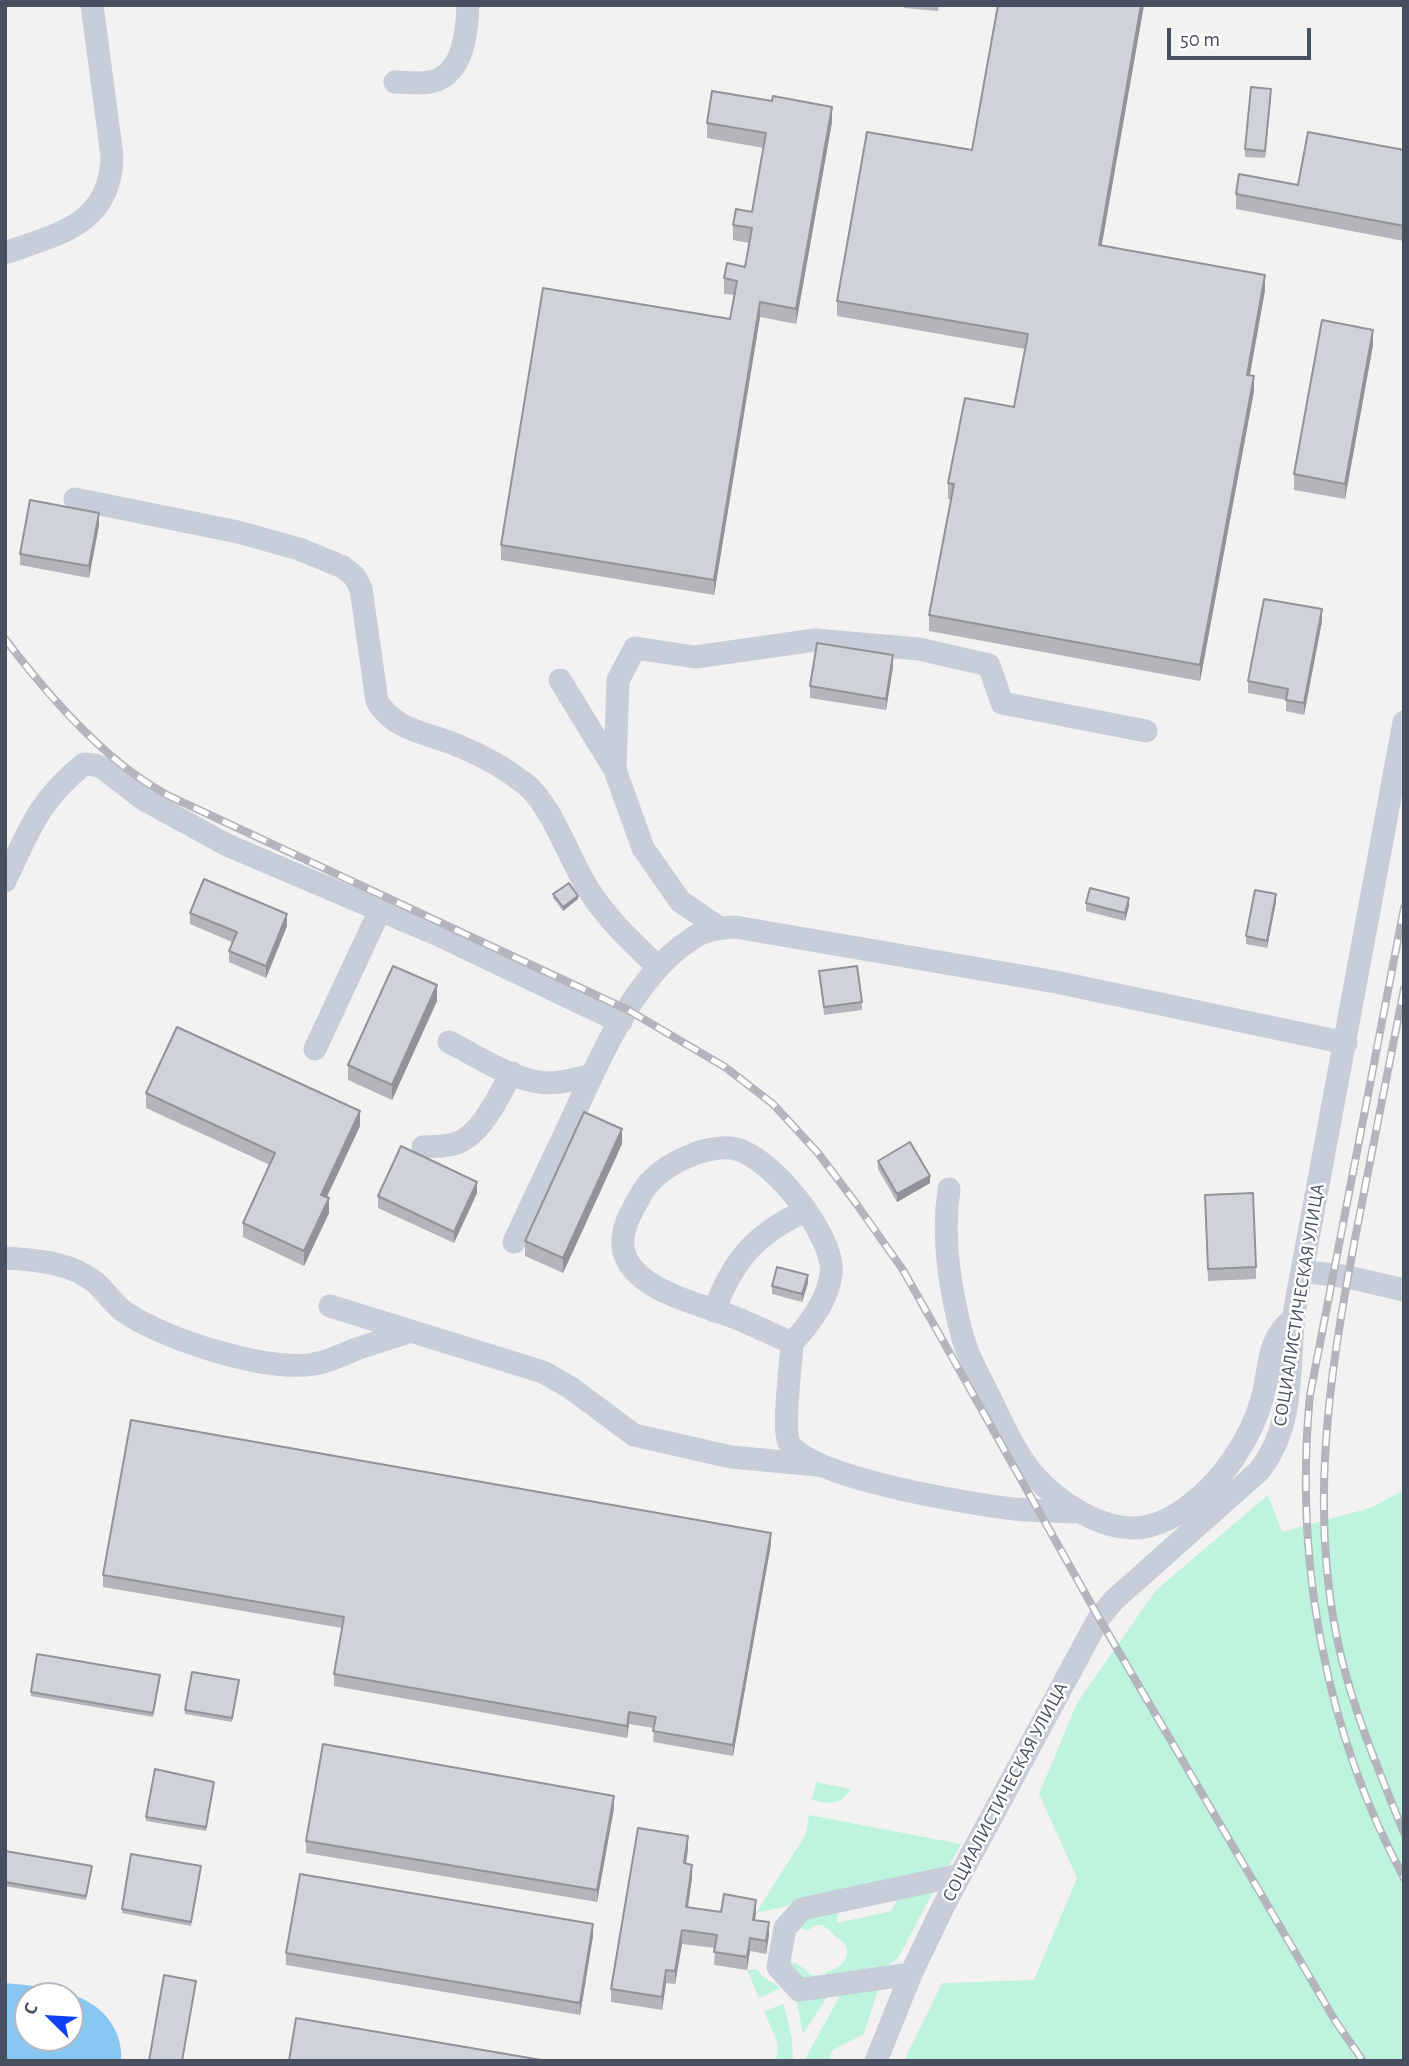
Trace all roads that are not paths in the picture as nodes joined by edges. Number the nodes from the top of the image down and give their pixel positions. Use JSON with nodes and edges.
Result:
{"nodes":[{"id":1,"x":93,"y":5,"type":"edge"},
{"id":2,"x":468,"y":5,"type":"edge"},
{"id":3,"x":395,"y":82,"type":"dead end"},
{"id":4,"x":5,"y":253,"type":"edge"},
{"id":5,"x":75,"y":499,"type":"dead end"},
{"id":6,"x":560,"y":680,"type":"dead end"},
{"id":7,"x":1404,"y":722,"type":"edge"},
{"id":8,"x":1146,"y":731,"type":"dead end"},
{"id":9,"x":615,"y":770,"type":"junction"},
{"id":10,"x":5,"y":881,"type":"edge"},
{"id":11,"x":380,"y":910,"type":"junction"},
{"id":12,"x":719,"y":928,"type":"junction"},
{"id":13,"x":658,"y":967,"type":"junction"},
{"id":14,"x":621,"y":1022,"type":"junction"},
{"id":15,"x":449,"y":1042,"type":"dead end"},
{"id":16,"x":1346,"y":1043,"type":"junction"},
{"id":17,"x":315,"y":1049,"type":"dead end"},
{"id":18,"x":512,"y":1073,"type":"junction"},
{"id":19,"x":592,"y":1075,"type":"junction"},
{"id":20,"x":423,"y":1147,"type":"dead end"},
{"id":21,"x":949,"y":1189,"type":"dead end"},
{"id":22,"x":805,"y":1211,"type":"junction"},
{"id":23,"x":514,"y":1242,"type":"dead end"},
{"id":24,"x":5,"y":1258,"type":"edge"},
{"id":25,"x":1302,"y":1271,"type":"junction"},
{"id":26,"x":1404,"y":1290,"type":"edge"},
{"id":27,"x":330,"y":1306,"type":"dead end"},
{"id":28,"x":714,"y":1311,"type":"junction"},
{"id":29,"x":1294,"y":1318,"type":"junction"},
{"id":30,"x":410,"y":1331,"type":"junction"},
{"id":31,"x":792,"y":1343,"type":"junction"},
{"id":32,"x":821,"y":1465,"type":"junction"},
{"id":33,"x":1079,"y":1513,"type":"junction"},
{"id":34,"x":960,"y":1875,"type":"junction"},
{"id":35,"x":911,"y":1974,"type":"junction"},
{"id":36,"x":876,"y":2061,"type":"edge"}],
"edges":[{"from":1,"to":4,"type":"street"},
{"from":2,"to":3,"type":"street"},
{"from":5,"to":13,"type":"street"},
{"from":6,"to":9,"type":"street"},
{"from":7,"to":16,"type":"street","name":"СОЦИАЛИСТИЧЕСКАЯ УЛИЦА"},
{"from":8,"to":9,"type":"street"},
{"from":9,"to":12,"type":"street"},
{"from":10,"to":11,"type":"street"},
{"from":11,"to":14,"type":"street"},
{"from":11,"to":17,"type":"street"},
{"from":12,"to":13,"type":"street"},
{"from":12,"to":16,"type":"street"},
{"from":13,"to":14,"type":"street"},
{"from":14,"to":19,"type":"street"},
{"from":15,"to":18,"type":"street"},
{"from":16,"to":25,"type":"street","name":"СОЦИАЛИСТИЧЕСКАЯ УЛИЦА"},
{"from":18,"to":19,"type":"street"},
{"from":18,"to":20,"type":"street"},
{"from":19,"to":23,"type":"street"},
{"from":21,"to":33,"type":"street"},
{"from":22,"to":28,"type":"street"},
{"from":22,"to":28,"type":"street"},
{"from":22,"to":31,"type":"street"},
{"from":24,"to":30,"type":"street"},
{"from":25,"to":26,"type":"street"},
{"from":25,"to":29,"type":"street","name":"СОЦИАЛИСТИЧЕСКАЯ УЛИЦА"},
{"from":27,"to":30,"type":"street"},
{"from":28,"to":31,"type":"street"},
{"from":29,"to":33,"type":"street"},
{"from":29,"to":34,"type":"street","name":"СОЦИАЛИСТИЧЕСКАЯ УЛИЦА"},
{"from":30,"to":32,"type":"street"},
{"from":31,"to":32,"type":"street"},
{"from":32,"to":33,"type":"street"},
{"from":34,"to":35,"type":"street","name":"СОЦИАЛИСТИЧЕСКАЯ УЛИЦА"},
{"from":34,"to":35,"type":"street"},
{"from":35,"to":36,"type":"street","name":"СОЦИАЛИСТИЧЕСКАЯ УЛИЦА"}]}
